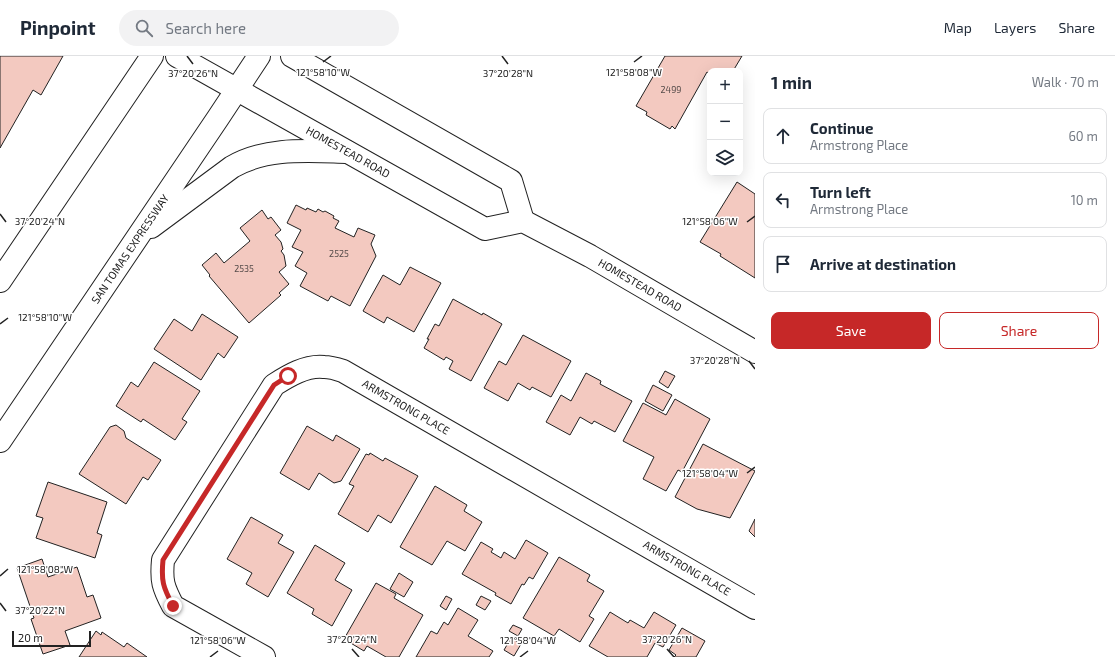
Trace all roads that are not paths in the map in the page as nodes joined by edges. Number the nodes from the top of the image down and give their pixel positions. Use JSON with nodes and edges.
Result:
{"nodes":[{"id":1,"x":152,"y":56,"type":"edge"},
{"id":2,"x":177,"y":56,"type":"edge"},
{"id":3,"x":259,"y":56,"type":"edge"},
{"id":4,"x":292,"y":56,"type":"edge"},
{"id":5,"x":237,"y":89,"type":"junction"},
{"id":6,"x":347,"y":152,"type":"junction"},
{"id":7,"x":523,"y":220,"type":"junction"},
{"id":8,"x":137,"y":237,"type":"junction"},
{"id":9,"x":0,"y":281,"type":"edge"},
{"id":10,"x":755,"y":352,"type":"edge"},
{"id":11,"x":0,"y":441,"type":"edge"},
{"id":12,"x":755,"y":608,"type":"edge"},
{"id":13,"x":264,"y":657,"type":"edge"}],
"edges":[{"from":1,"to":9,"type":"main road"},
{"from":2,"to":5,"type":"main road","name":"HOMESTEAD ROAD"},
{"from":3,"to":5,"type":"main road","name":"SAN TOMAS EXPRESSWAY"},
{"from":4,"to":7,"type":"main road"},
{"from":5,"to":6,"type":"main road","name":"HOMESTEAD ROAD"},
{"from":5,"to":8,"type":"main road","name":"SAN TOMAS EXPRESSWAY"},
{"from":6,"to":7,"type":"main road","name":"HOMESTEAD ROAD"},
{"from":6,"to":8,"type":"main road"},
{"from":7,"to":10,"type":"main road","name":"HOMESTEAD ROAD"},
{"from":8,"to":11,"type":"main road","name":"SAN TOMAS EXPRESSWAY"},
{"from":12,"to":13,"type":"main road","name":"ARMSTRONG PLACE"}]}
